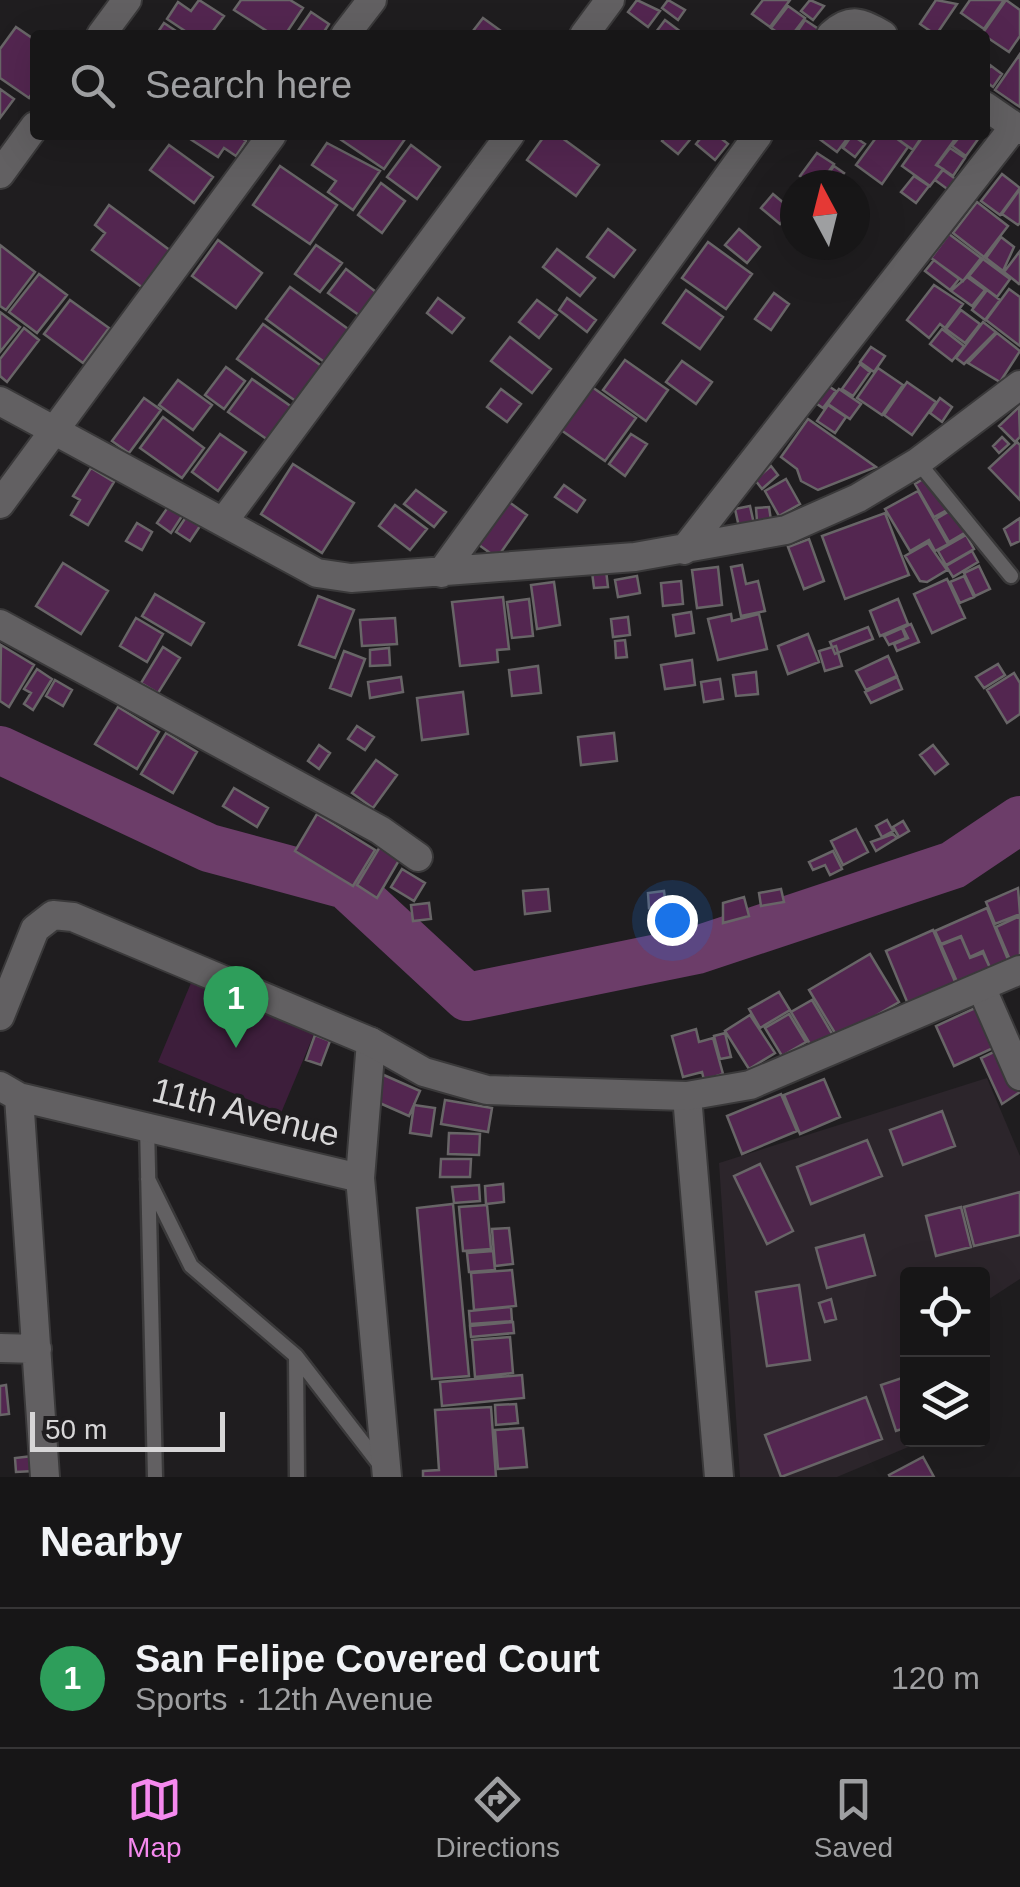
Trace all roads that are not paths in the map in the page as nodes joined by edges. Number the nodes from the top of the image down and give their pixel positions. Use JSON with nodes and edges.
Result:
{"nodes":[{"id":1,"x":126,"y":0,"type":"edge"},
{"id":2,"x":372,"y":0,"type":"edge"},
{"id":3,"x":610,"y":0,"type":"edge"},
{"id":4,"x":105,"y":30,"type":"edge"},
{"id":5,"x":349,"y":30,"type":"edge"},
{"id":6,"x":588,"y":30,"type":"edge"},
{"id":7,"x":836,"y":30,"type":"edge"},
{"id":8,"x":875,"y":30,"type":"edge"},
{"id":9,"x":990,"y":109,"type":"edge"},
{"id":10,"x":1017,"y":128,"type":"edge"},
{"id":11,"x":30,"y":133,"type":"edge"},
{"id":12,"x":268,"y":140,"type":"edge"},
{"id":13,"x":506,"y":140,"type":"edge"},
{"id":14,"x":754,"y":140,"type":"edge"},
{"id":15,"x":0,"y":174,"type":"edge"},
{"id":16,"x":1020,"y":385,"type":"edge"},
{"id":17,"x":0,"y":401,"type":"edge"},
{"id":18,"x":56,"y":429,"type":"junction"},
{"id":19,"x":918,"y":462,"type":"junction"},
{"id":20,"x":0,"y":504,"type":"edge"},
{"id":21,"x":223,"y":522,"type":"junction"},
{"id":22,"x":684,"y":550,"type":"junction"},
{"id":23,"x":441,"y":573,"type":"junction"},
{"id":24,"x":1011,"y":576,"type":"dead end"},
{"id":25,"x":0,"y":624,"type":"edge"},
{"id":26,"x":418,"y":857,"type":"dead end"},
{"id":27,"x":1020,"y":970,"type":"edge"},
{"id":28,"x":982,"y":990,"type":"junction"},
{"id":29,"x":0,"y":1016,"type":"edge"},
{"id":30,"x":371,"y":1042,"type":"junction"},
{"id":31,"x":1020,"y":1076,"type":"edge"},
{"id":32,"x":9,"y":1091,"type":"edge"},
{"id":33,"x":683,"y":1096,"type":"junction"},
{"id":34,"x":147,"y":1125,"type":"junction"},
{"id":35,"x":360,"y":1178,"type":"junction"},
{"id":36,"x":148,"y":1179,"type":"junction"},
{"id":37,"x":0,"y":1348,"type":"edge"},
{"id":38,"x":36,"y":1349,"type":"junction"},
{"id":39,"x":296,"y":1356,"type":"junction"},
{"id":40,"x":387,"y":1476,"type":"edge"},
{"id":41,"x":45,"y":1477,"type":"edge"},
{"id":42,"x":155,"y":1477,"type":"edge"},
{"id":43,"x":297,"y":1477,"type":"edge"},
{"id":44,"x":719,"y":1477,"type":"edge"}],
"edges":[{"from":1,"to":4,"type":"street"},
{"from":2,"to":5,"type":"street"},
{"from":3,"to":6,"type":"street"},
{"from":7,"to":8,"type":"street"},
{"from":9,"to":10,"type":"street"},
{"from":10,"to":22,"type":"street"},
{"from":11,"to":15,"type":"street"},
{"from":12,"to":18,"type":"street"},
{"from":13,"to":21,"type":"street"},
{"from":14,"to":23,"type":"street"},
{"from":16,"to":19,"type":"street"},
{"from":17,"to":18,"type":"street"},
{"from":18,"to":20,"type":"street"},
{"from":18,"to":21,"type":"street"},
{"from":19,"to":22,"type":"street"},
{"from":19,"to":24,"type":"lane"},
{"from":21,"to":23,"type":"street"},
{"from":22,"to":23,"type":"street"},
{"from":25,"to":26,"type":"street"},
{"from":27,"to":28,"type":"street"},
{"from":28,"to":31,"type":"street"},
{"from":28,"to":33,"type":"street"},
{"from":29,"to":30,"type":"street"},
{"from":30,"to":33,"type":"street"},
{"from":30,"to":35,"type":"street"},
{"from":32,"to":34,"type":"street","name":"11th Avenue"},
{"from":32,"to":38,"type":"street"},
{"from":33,"to":44,"type":"street"},
{"from":34,"to":35,"type":"street","name":"11th Avenue"},
{"from":34,"to":36,"type":"lane"},
{"from":35,"to":40,"type":"street","name":"11th Avenue"},
{"from":36,"to":39,"type":"lane"},
{"from":36,"to":42,"type":"lane"},
{"from":37,"to":38,"type":"street"},
{"from":38,"to":41,"type":"street"},
{"from":39,"to":40,"type":"lane"},
{"from":39,"to":43,"type":"lane"}]}
